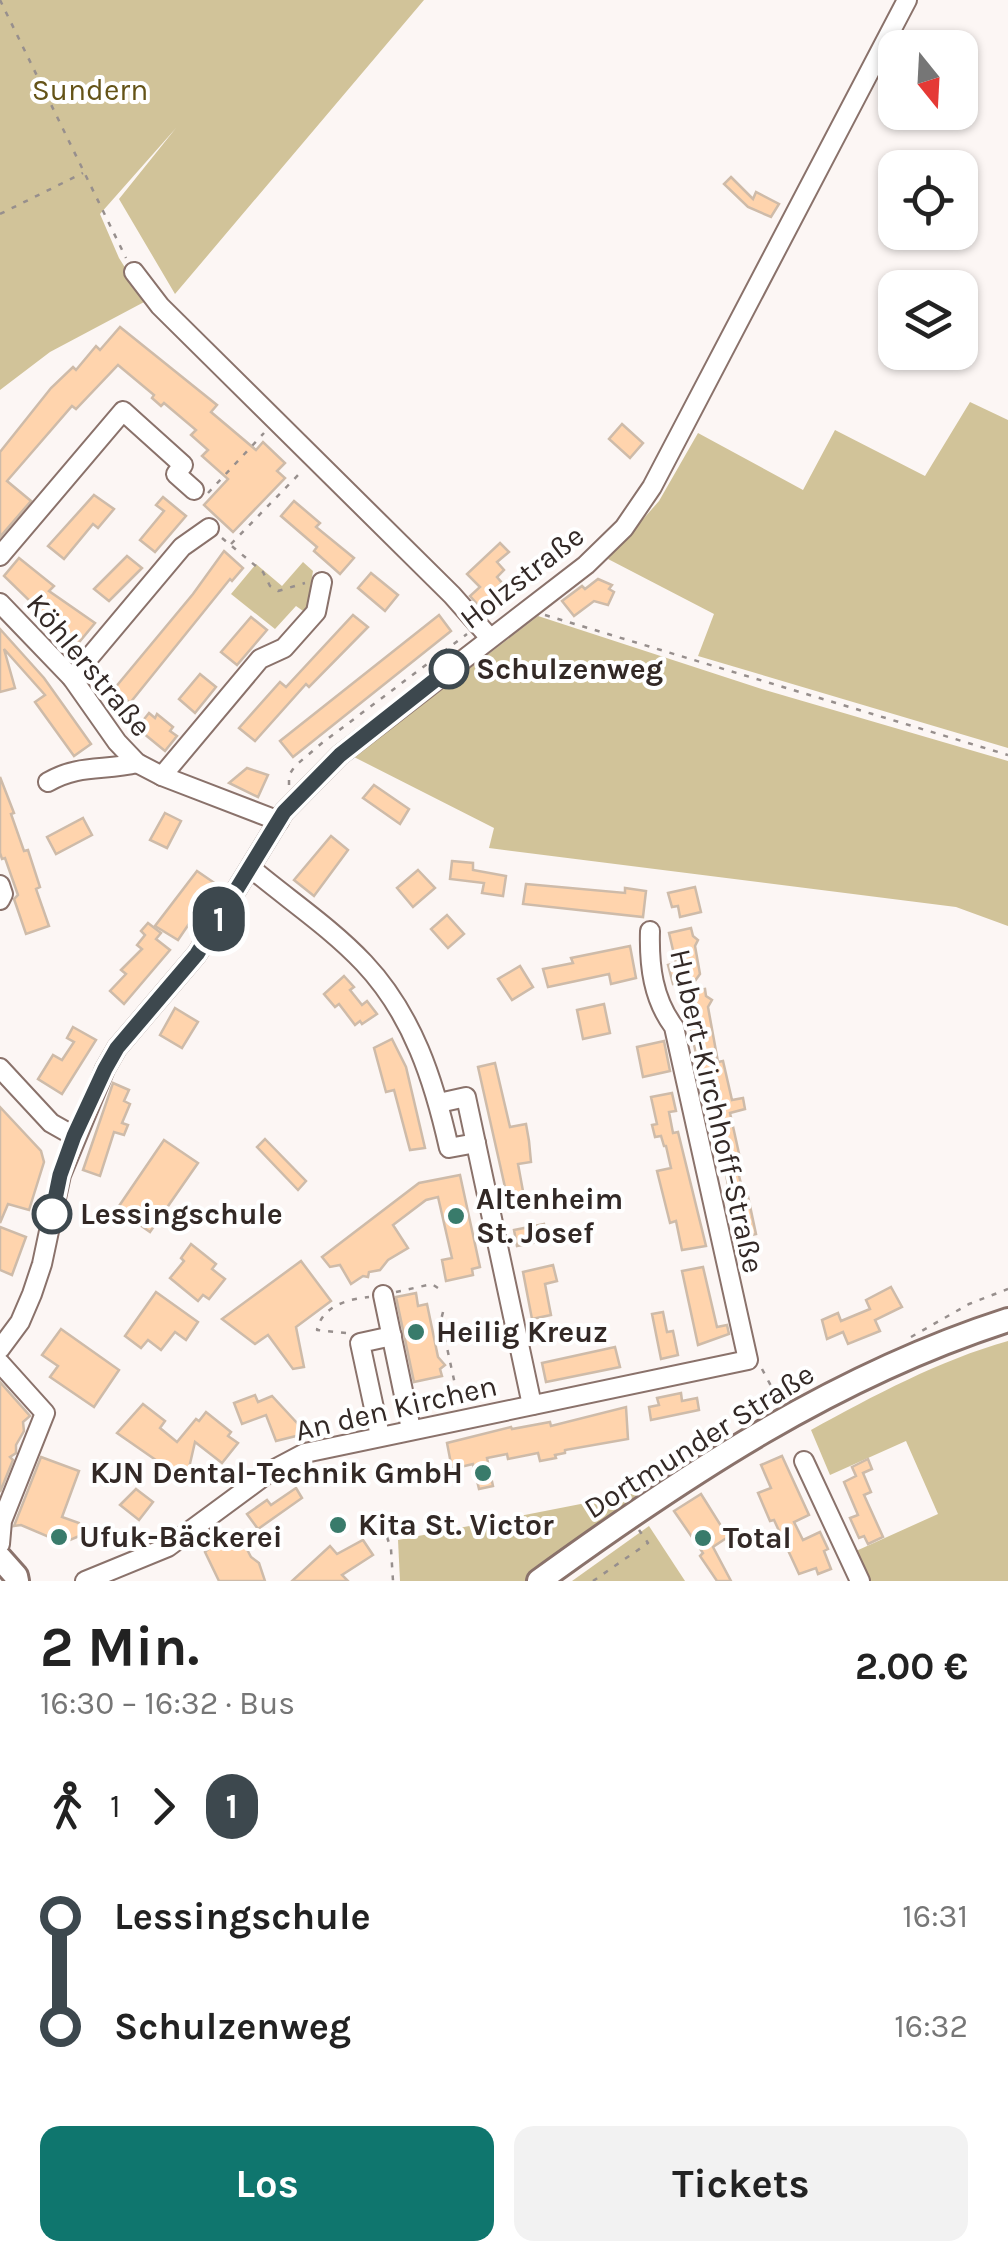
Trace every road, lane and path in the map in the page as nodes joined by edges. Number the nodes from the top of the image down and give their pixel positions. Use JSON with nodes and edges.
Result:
{"nodes":[{"id":1,"x":0,"y":0,"type":"edge"},
{"id":2,"x":906,"y":0,"type":"edge"},
{"id":3,"x":84,"y":172,"type":"junction"},
{"id":4,"x":0,"y":214,"type":"edge"},
{"id":5,"x":134,"y":272,"type":"joint"},
{"id":6,"x":275,"y":420,"type":"junction"},
{"id":7,"x":314,"y":459,"type":"junction"},
{"id":8,"x":194,"y":490,"type":"joint"},
{"id":9,"x":209,"y":528,"type":"joint"},
{"id":10,"x":230,"y":545,"type":"junction"},
{"id":11,"x":0,"y":556,"type":"edge"},
{"id":12,"x":322,"y":582,"type":"joint"},
{"id":13,"x":0,"y":603,"type":"edge"},
{"id":14,"x":534,"y":605,"type":"junction"},
{"id":15,"x":486,"y":634,"type":"junction"},
{"id":16,"x":72,"y":678,"type":"junction"},
{"id":17,"x":1008,"y":754,"type":"edge"},
{"id":18,"x":137,"y":762,"type":"junction"},
{"id":19,"x":162,"y":776,"type":"junction"},
{"id":20,"x":48,"y":782,"type":"dead end"},
{"id":21,"x":294,"y":800,"type":"junction"},
{"id":22,"x":279,"y":821,"type":"junction"},
{"id":23,"x":252,"y":869,"type":"junction"},
{"id":24,"x":0,"y":885,"type":"edge"},
{"id":25,"x":0,"y":900,"type":"edge"},
{"id":26,"x":650,"y":932,"type":"dead end"},
{"id":27,"x":0,"y":1068,"type":"edge"},
{"id":28,"x":439,"y":1103,"type":"junction"},
{"id":29,"x":74,"y":1136,"type":"junction"},
{"id":30,"x":476,"y":1143,"type":"junction"},
{"id":31,"x":438,"y":1288,"type":"dead end"},
{"id":32,"x":1008,"y":1290,"type":"edge"},
{"id":33,"x":383,"y":1295,"type":"junction"},
{"id":34,"x":969,"y":1304,"type":"dead end"},
{"id":35,"x":443,"y":1312,"type":"dead end"},
{"id":36,"x":1008,"y":1320,"type":"edge"},
{"id":37,"x":392,"y":1336,"type":"junction"},
{"id":38,"x":360,"y":1343,"type":"junction"},
{"id":39,"x":0,"y":1349,"type":"edge"},
{"id":40,"x":748,"y":1360,"type":"junction"},
{"id":41,"x":0,"y":1363,"type":"edge"},
{"id":42,"x":532,"y":1405,"type":"junction"},
{"id":43,"x":782,"y":1407,"type":"dead end"},
{"id":44,"x":462,"y":1419,"type":"junction"},
{"id":45,"x":411,"y":1429,"type":"junction"},
{"id":46,"x":380,"y":1436,"type":"junction"},
{"id":47,"x":804,"y":1461,"type":"dead end"},
{"id":48,"x":630,"y":1515,"type":"junction"},
{"id":49,"x":387,"y":1537,"type":"dead end"},
{"id":50,"x":0,"y":1544,"type":"edge"},
{"id":51,"x":0,"y":1558,"type":"edge"},
{"id":52,"x":0,"y":1572,"type":"edge"},
{"id":53,"x":13,"y":1581,"type":"edge"},
{"id":54,"x":85,"y":1581,"type":"edge"},
{"id":55,"x":393,"y":1581,"type":"edge"},
{"id":56,"x":538,"y":1581,"type":"edge"},
{"id":57,"x":593,"y":1581,"type":"edge"},
{"id":58,"x":860,"y":1581,"type":"edge"}],
"edges":[{"from":1,"to":3,"type":"path"},
{"from":2,"to":14,"type":"street","name":"Holzstraße"},
{"from":3,"to":4,"type":"path"},
{"from":3,"to":5,"type":"path"},
{"from":5,"to":6,"type":"street"},
{"from":6,"to":7,"type":"street"},
{"from":6,"to":8,"type":"path"},
{"from":7,"to":10,"type":"path"},
{"from":7,"to":15,"type":"street"},
{"from":8,"to":11,"type":"street"},
{"from":9,"to":10,"type":"path"},
{"from":9,"to":16,"type":"street"},
{"from":10,"to":12,"type":"path"},
{"from":12,"to":19,"type":"street"},
{"from":13,"to":16,"type":"street","name":"Köhlerstraße"},
{"from":14,"to":15,"type":"street","name":"Holzstraße"},
{"from":14,"to":17,"type":"path"},
{"from":15,"to":21,"type":"street","name":"Holzstraße"},
{"from":15,"to":21,"type":"path"},
{"from":16,"to":18,"type":"street","name":"Köhlerstraße"},
{"from":18,"to":19,"type":"street","name":"Köhlerstraße"},
{"from":18,"to":20,"type":"street","name":"Köhlerstraße"},
{"from":19,"to":22,"type":"street","name":"Köhlerstraße"},
{"from":21,"to":22,"type":"street","name":"Holzstraße"},
{"from":22,"to":23,"type":"street","name":"Holzstraße"},
{"from":23,"to":28,"type":"street"},
{"from":23,"to":29,"type":"street","name":"Holzstraße"},
{"from":24,"to":25,"type":"street"},
{"from":26,"to":40,"type":"street","name":"Hubert-Kirchhoff-Straße"},
{"from":27,"to":29,"type":"street"},
{"from":28,"to":30,"type":"street"},
{"from":28,"to":30,"type":"street"},
{"from":29,"to":39,"type":"street","name":"Holzstraße"},
{"from":30,"to":42,"type":"street"},
{"from":31,"to":33,"type":"path"},
{"from":32,"to":34,"type":"path"},
{"from":33,"to":37,"type":"street"},
{"from":33,"to":38,"type":"path"},
{"from":35,"to":44,"type":"path"},
{"from":36,"to":48,"type":"main road","name":"Dortmunder Straße"},
{"from":37,"to":38,"type":"street"},
{"from":37,"to":45,"type":"street"},
{"from":38,"to":46,"type":"street"},
{"from":40,"to":42,"type":"street","name":"An den Kirchen"},
{"from":40,"to":43,"type":"path"},
{"from":41,"to":50,"type":"street"},
{"from":42,"to":44,"type":"street","name":"An den Kirchen"},
{"from":44,"to":45,"type":"street","name":"An den Kirchen"},
{"from":45,"to":46,"type":"street","name":"An den Kirchen"},
{"from":46,"to":54,"type":"street","name":"An den Kirchen"},
{"from":47,"to":58,"type":"street"},
{"from":48,"to":56,"type":"main road","name":"Dortmunder Straße"},
{"from":48,"to":57,"type":"path"},
{"from":49,"to":55,"type":"path"},
{"from":51,"to":53,"type":"main road"},
{"from":52,"to":53,"type":"main road"}]}
